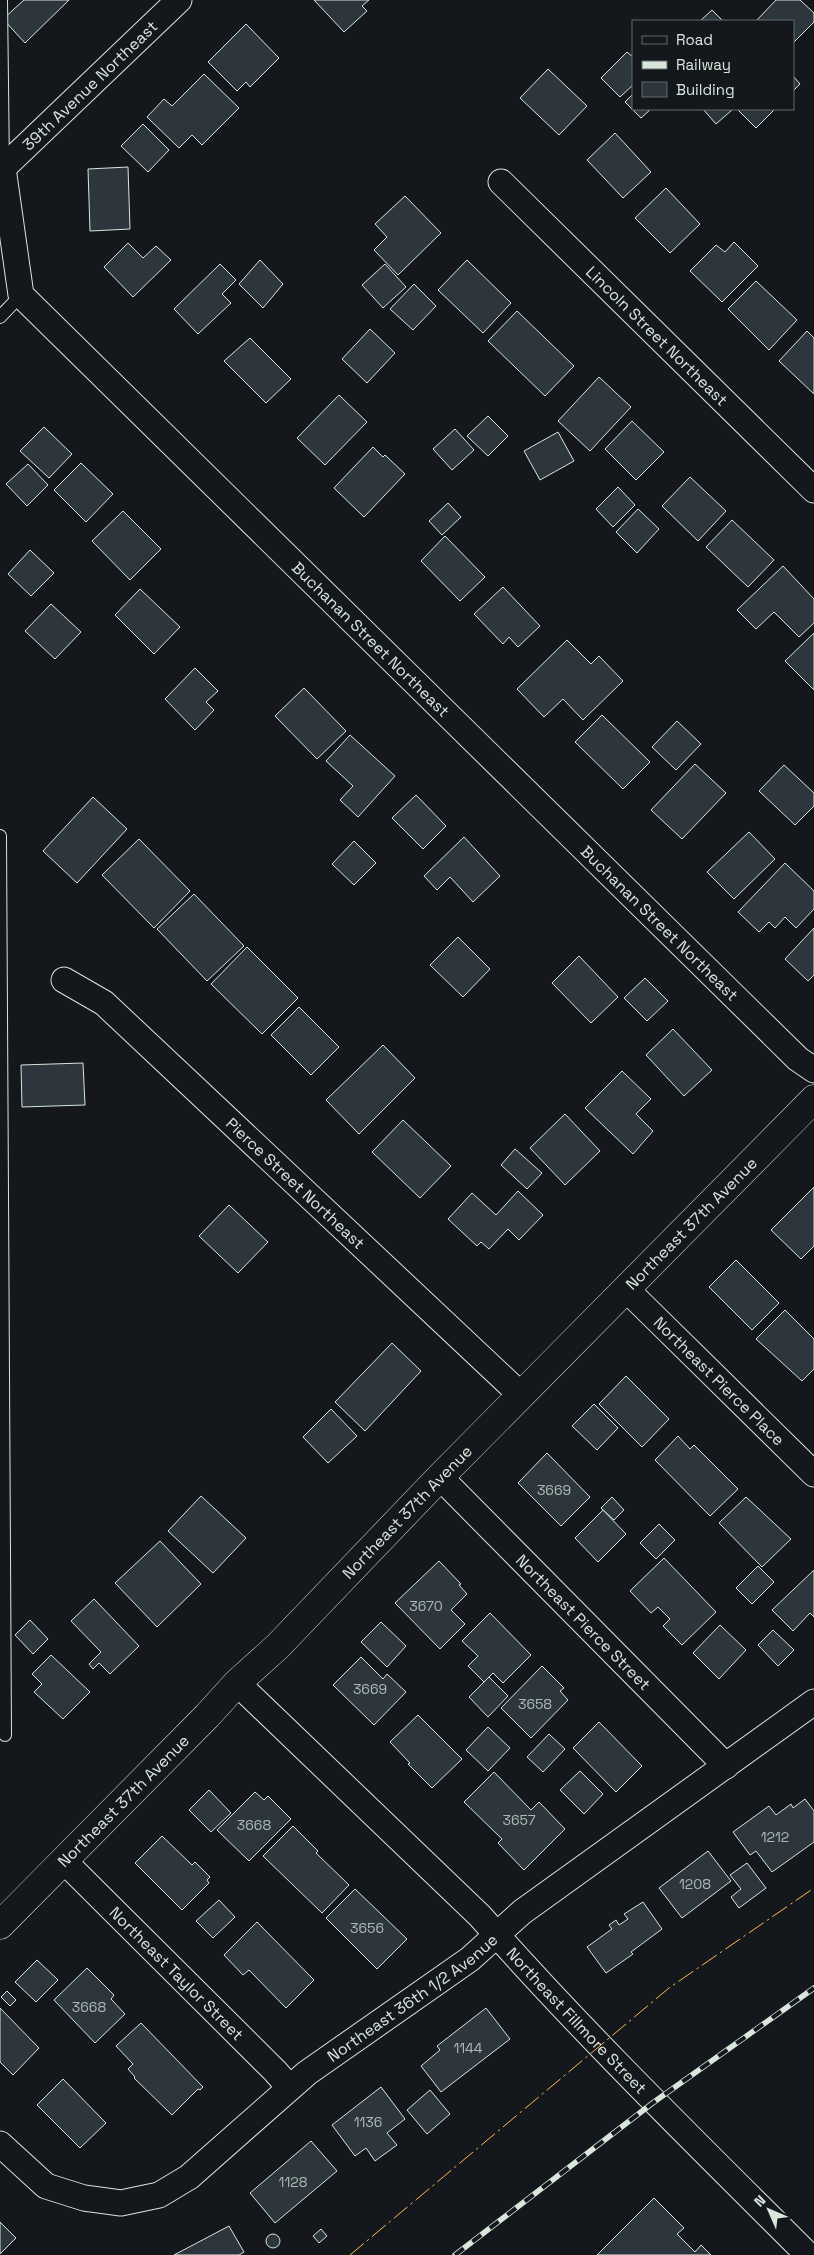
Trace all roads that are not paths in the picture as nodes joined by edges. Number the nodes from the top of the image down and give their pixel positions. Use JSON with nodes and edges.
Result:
{"nodes":[{"id":1,"x":0,"y":0,"type":"edge"},
{"id":2,"x":179,"y":0,"type":"edge"},
{"id":3,"x":2,"y":170,"type":"edge"},
{"id":4,"x":501,"y":182,"type":"dead end"},
{"id":5,"x":20,"y":294,"type":"junction"},
{"id":6,"x":0,"y":317,"type":"edge"},
{"id":7,"x":814,"y":490,"type":"edge"},
{"id":8,"x":0,"y":836,"type":"edge"},
{"id":9,"x":64,"y":980,"type":"dead end"},
{"id":10,"x":814,"y":1070,"type":"edge"},
{"id":11,"x":814,"y":1099,"type":"edge"},
{"id":12,"x":626,"y":1289,"type":"junction"},
{"id":13,"x":521,"y":1395,"type":"junction"},
{"id":14,"x":814,"y":1474,"type":"edge"},
{"id":15,"x":440,"y":1477,"type":"junction"},
{"id":16,"x":237,"y":1683,"type":"junction"},
{"id":17,"x":814,"y":1702,"type":"edge"},
{"id":18,"x":5,"y":1735,"type":"dead end"},
{"id":19,"x":726,"y":1766,"type":"junction"},
{"id":20,"x":64,"y":1861,"type":"junction"},
{"id":21,"x":0,"y":1925,"type":"edge"},
{"id":22,"x":497,"y":1935,"type":"junction"},
{"id":23,"x":289,"y":2087,"type":"junction"},
{"id":24,"x":0,"y":2144,"type":"edge"},
{"id":25,"x":808,"y":2255,"type":"edge"}],
"edges":[{"from":1,"to":3,"type":"lane"},
{"from":2,"to":3,"type":"street","name":"39th Avenue Northeast"},
{"from":3,"to":5,"type":"street"},
{"from":4,"to":7,"type":"street","name":"Lincoln Street Northeast"},
{"from":5,"to":6,"type":"lane"},
{"from":5,"to":10,"type":"street","name":"Buchanan Street Northeast"},
{"from":8,"to":18,"type":"lane"},
{"from":9,"to":13,"type":"street","name":"Pierce Street Northeast"},
{"from":11,"to":12,"type":"street","name":"Northeast 37th Avenue"},
{"from":12,"to":13,"type":"street","name":"Northeast 37th Avenue"},
{"from":12,"to":14,"type":"street","name":"Northeast Pierce Place"},
{"from":13,"to":15,"type":"street","name":"Northeast 37th Avenue"},
{"from":15,"to":16,"type":"street","name":"Northeast 37th Avenue"},
{"from":15,"to":19,"type":"street","name":"Northeast Pierce Street"},
{"from":16,"to":20,"type":"street","name":"Northeast 37th Avenue"},
{"from":16,"to":22,"type":"street","name":"Northeast Fillmore Street"},
{"from":17,"to":19,"type":"street","name":"Northeast 36th 1/2 Avenue"},
{"from":19,"to":22,"type":"street","name":"Northeast 36th 1/2 Avenue"},
{"from":20,"to":21,"type":"street","name":"Northeast 37th Avenue"},
{"from":20,"to":23,"type":"street","name":"Northeast Taylor Street"},
{"from":22,"to":23,"type":"street","name":"Northeast 36th 1/2 Avenue"},
{"from":22,"to":25,"type":"street","name":"Northeast Fillmore Street"},
{"from":23,"to":24,"type":"street","name":"Northeast 36th 1/2 Avenue"}]}
